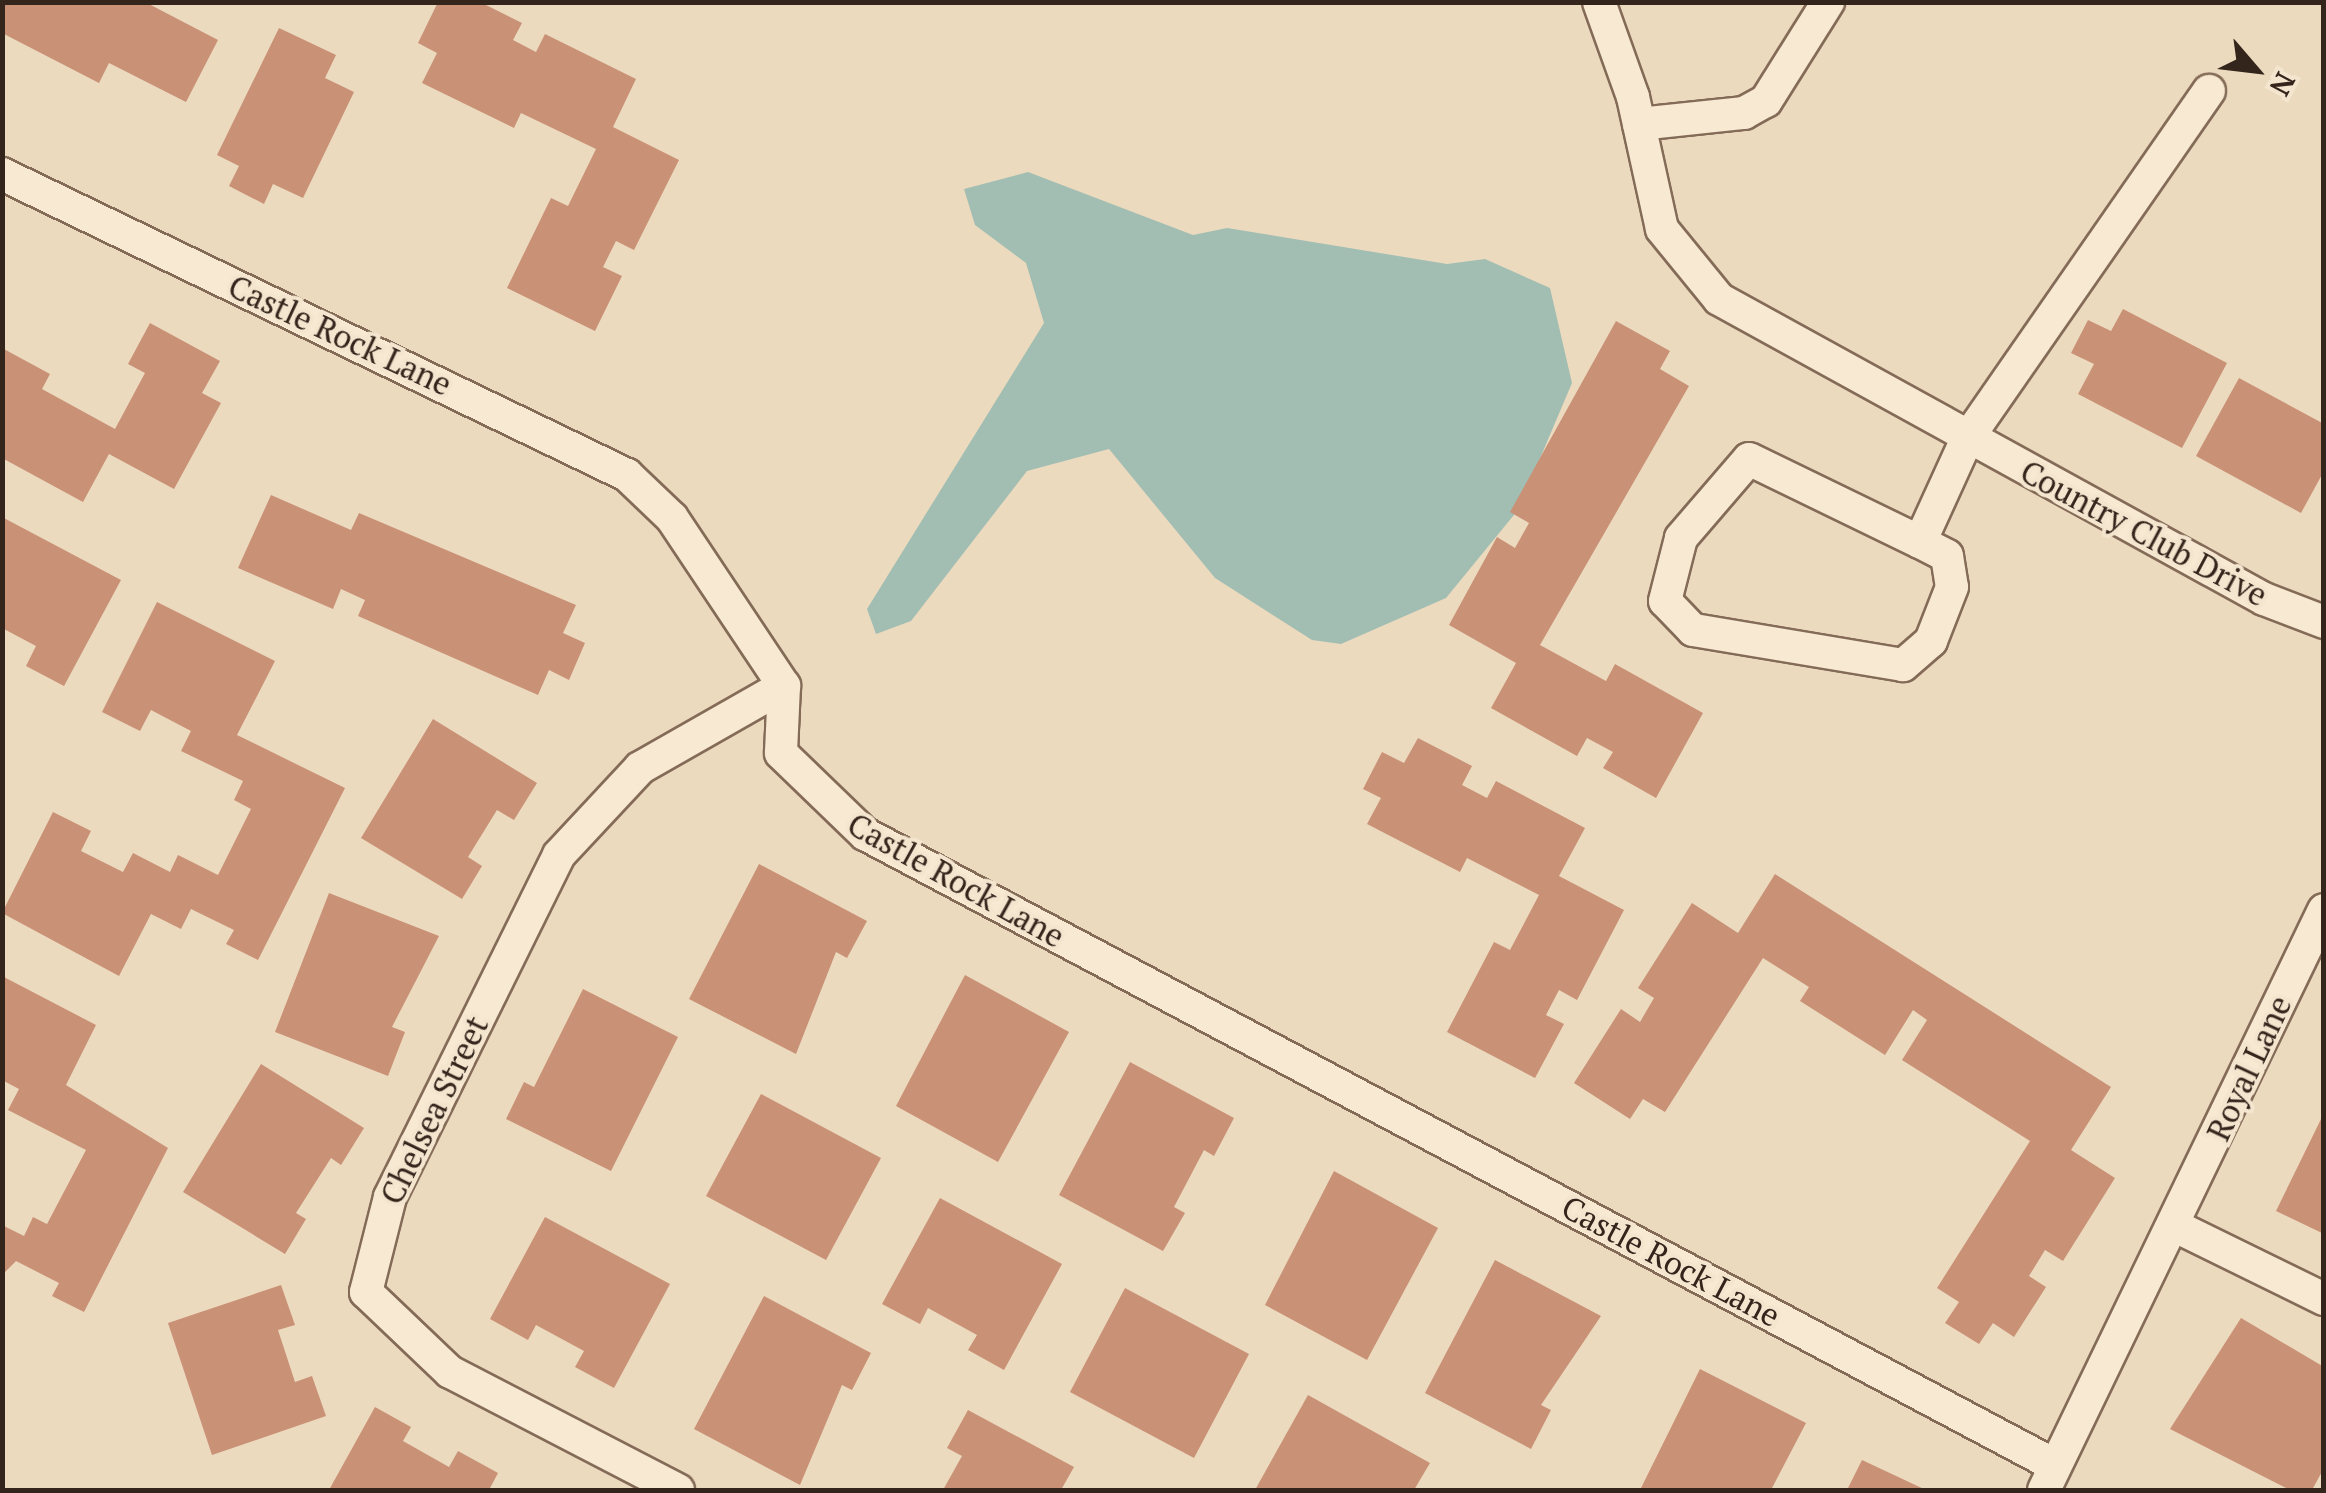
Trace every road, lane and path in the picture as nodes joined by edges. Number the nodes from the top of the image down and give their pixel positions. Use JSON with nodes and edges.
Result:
{"nodes":[{"id":1,"x":1600,"y":2,"type":"edge"},
{"id":2,"x":1828,"y":2,"type":"edge"},
{"id":3,"x":2209,"y":91,"type":"dead end"},
{"id":4,"x":1640,"y":124,"type":"junction"},
{"id":5,"x":2,"y":174,"type":"edge"},
{"id":6,"x":1967,"y":439,"type":"junction"},
{"id":7,"x":1920,"y":542,"type":"junction"},
{"id":8,"x":2324,"y":622,"type":"edge"},
{"id":9,"x":784,"y":686,"type":"junction"},
{"id":10,"x":2324,"y":910,"type":"edge"},
{"id":11,"x":2175,"y":1226,"type":"junction"},
{"id":12,"x":2324,"y":1299,"type":"edge"},
{"id":13,"x":2049,"y":1478,"type":"edge"},
{"id":14,"x":678,"y":1490,"type":"edge"}],
"edges":[{"from":1,"to":4,"type":"street","name":"Country Club Drive"},
{"from":2,"to":4,"type":"street"},
{"from":3,"to":6,"type":"street"},
{"from":4,"to":6,"type":"street","name":"Country Club Drive"},
{"from":5,"to":9,"type":"street","name":"Castle Rock Lane"},
{"from":6,"to":7,"type":"street"},
{"from":6,"to":8,"type":"street","name":"Country Club Drive"},
{"from":7,"to":7,"type":"street"},
{"from":9,"to":13,"type":"street","name":"Castle Rock Lane"},
{"from":9,"to":14,"type":"street","name":"Chelsea Street"},
{"from":10,"to":11,"type":"street","name":"Royal Lane"},
{"from":11,"to":12,"type":"street"},
{"from":11,"to":13,"type":"street","name":"Royal Lane"}]}
